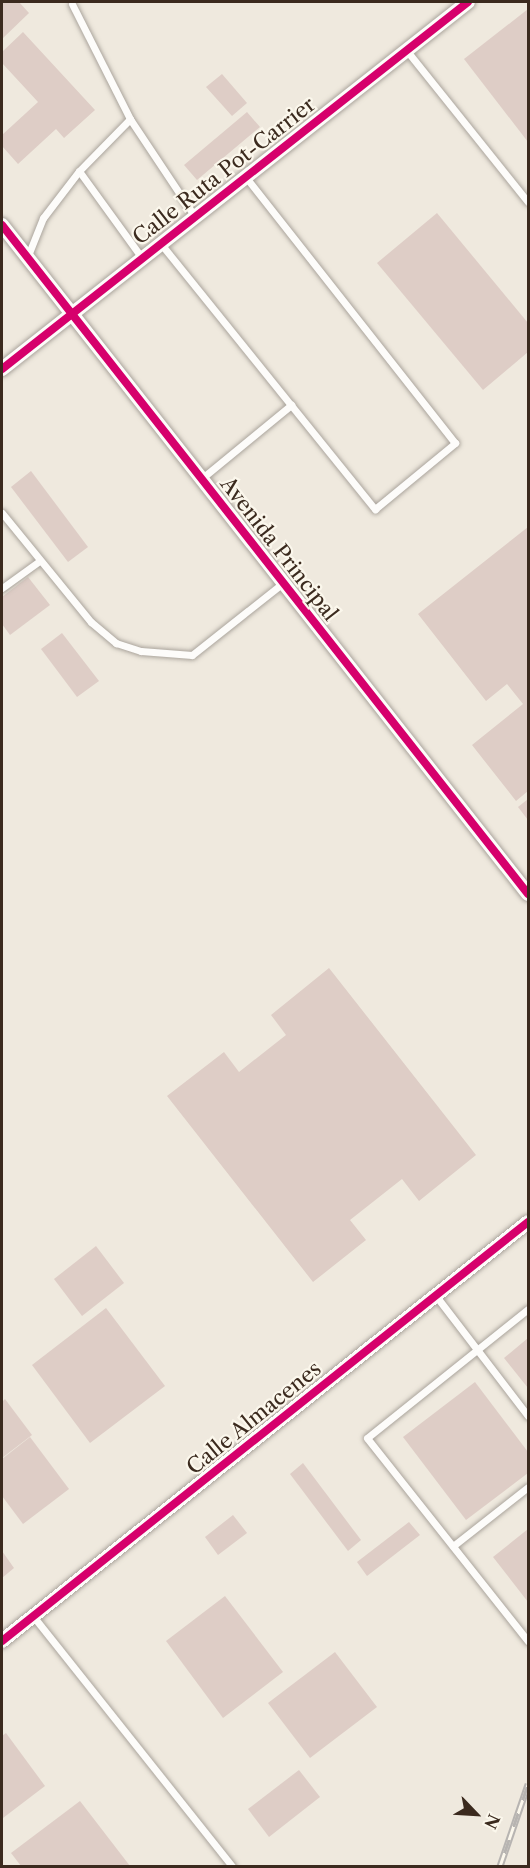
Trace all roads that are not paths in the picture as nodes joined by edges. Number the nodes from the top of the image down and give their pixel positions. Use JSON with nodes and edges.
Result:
{"nodes":[{"id":1,"x":468,"y":2,"type":"edge"},
{"id":2,"x":72,"y":4,"type":"dead end"},
{"id":3,"x":406,"y":51,"type":"junction"},
{"id":4,"x":130,"y":118,"type":"junction"},
{"id":5,"x":79,"y":171,"type":"junction"},
{"id":6,"x":246,"y":177,"type":"junction"},
{"id":7,"x":528,"y":202,"type":"edge"},
{"id":8,"x":195,"y":217,"type":"junction"},
{"id":9,"x":2,"y":225,"type":"edge"},
{"id":10,"x":160,"y":244,"type":"junction"},
{"id":11,"x":27,"y":258,"type":"junction"},
{"id":12,"x":142,"y":258,"type":"junction"},
{"id":13,"x":72,"y":314,"type":"junction"},
{"id":14,"x":2,"y":369,"type":"edge"},
{"id":15,"x":291,"y":405,"type":"junction"},
{"id":16,"x":201,"y":479,"type":"junction"},
{"id":17,"x":2,"y":513,"type":"edge"},
{"id":18,"x":38,"y":562,"type":"junction"},
{"id":19,"x":283,"y":583,"type":"junction"},
{"id":20,"x":2,"y":588,"type":"edge"},
{"id":21,"x":528,"y":894,"type":"edge"},
{"id":22,"x":528,"y":1222,"type":"edge"},
{"id":23,"x":436,"y":1296,"type":"junction"},
{"id":24,"x":528,"y":1308,"type":"edge"},
{"id":25,"x":477,"y":1350,"type":"junction"},
{"id":26,"x":528,"y":1416,"type":"edge"},
{"id":27,"x":528,"y":1487,"type":"edge"},
{"id":28,"x":453,"y":1546,"type":"junction"},
{"id":29,"x":33,"y":1616,"type":"junction"},
{"id":30,"x":2,"y":1641,"type":"edge"},
{"id":31,"x":528,"y":1641,"type":"edge"},
{"id":32,"x":232,"y":1866,"type":"edge"}],
"edges":[{"from":1,"to":3,"type":"street","name":"Calle Ruta Pot-Carrier"},
{"from":2,"to":4,"type":"lane"},
{"from":3,"to":6,"type":"street","name":"Calle Ruta Pot-Carrier"},
{"from":3,"to":7,"type":"lane"},
{"from":4,"to":5,"type":"lane"},
{"from":4,"to":8,"type":"lane"},
{"from":5,"to":11,"type":"lane"},
{"from":5,"to":12,"type":"lane"},
{"from":6,"to":8,"type":"street","name":"Calle Ruta Pot-Carrier"},
{"from":6,"to":15,"type":"lane"},
{"from":8,"to":10,"type":"street","name":"Calle Ruta Pot-Carrier"},
{"from":9,"to":11,"type":"street","name":"Avenida Principal"},
{"from":10,"to":12,"type":"street","name":"Calle Ruta Pot-Carrier"},
{"from":10,"to":15,"type":"lane"},
{"from":11,"to":13,"type":"street","name":"Avenida Principal"},
{"from":12,"to":13,"type":"street","name":"Calle Ruta Pot-Carrier"},
{"from":13,"to":14,"type":"street","name":"Calle Ruta Pot-Carrier"},
{"from":13,"to":16,"type":"street","name":"Avenida Principal"},
{"from":15,"to":16,"type":"lane"},
{"from":16,"to":19,"type":"street","name":"Avenida Principal"},
{"from":17,"to":18,"type":"lane"},
{"from":18,"to":19,"type":"lane"},
{"from":18,"to":20,"type":"lane"},
{"from":19,"to":21,"type":"street","name":"Avenida Principal"},
{"from":22,"to":23,"type":"street","name":"Calle Almacenes"},
{"from":23,"to":25,"type":"lane"},
{"from":23,"to":29,"type":"street","name":"Calle Almacenes"},
{"from":24,"to":25,"type":"lane"},
{"from":25,"to":26,"type":"lane"},
{"from":25,"to":28,"type":"lane"},
{"from":27,"to":28,"type":"lane"},
{"from":28,"to":31,"type":"lane"},
{"from":29,"to":30,"type":"street","name":"Calle Almacenes"},
{"from":29,"to":32,"type":"lane"}]}
